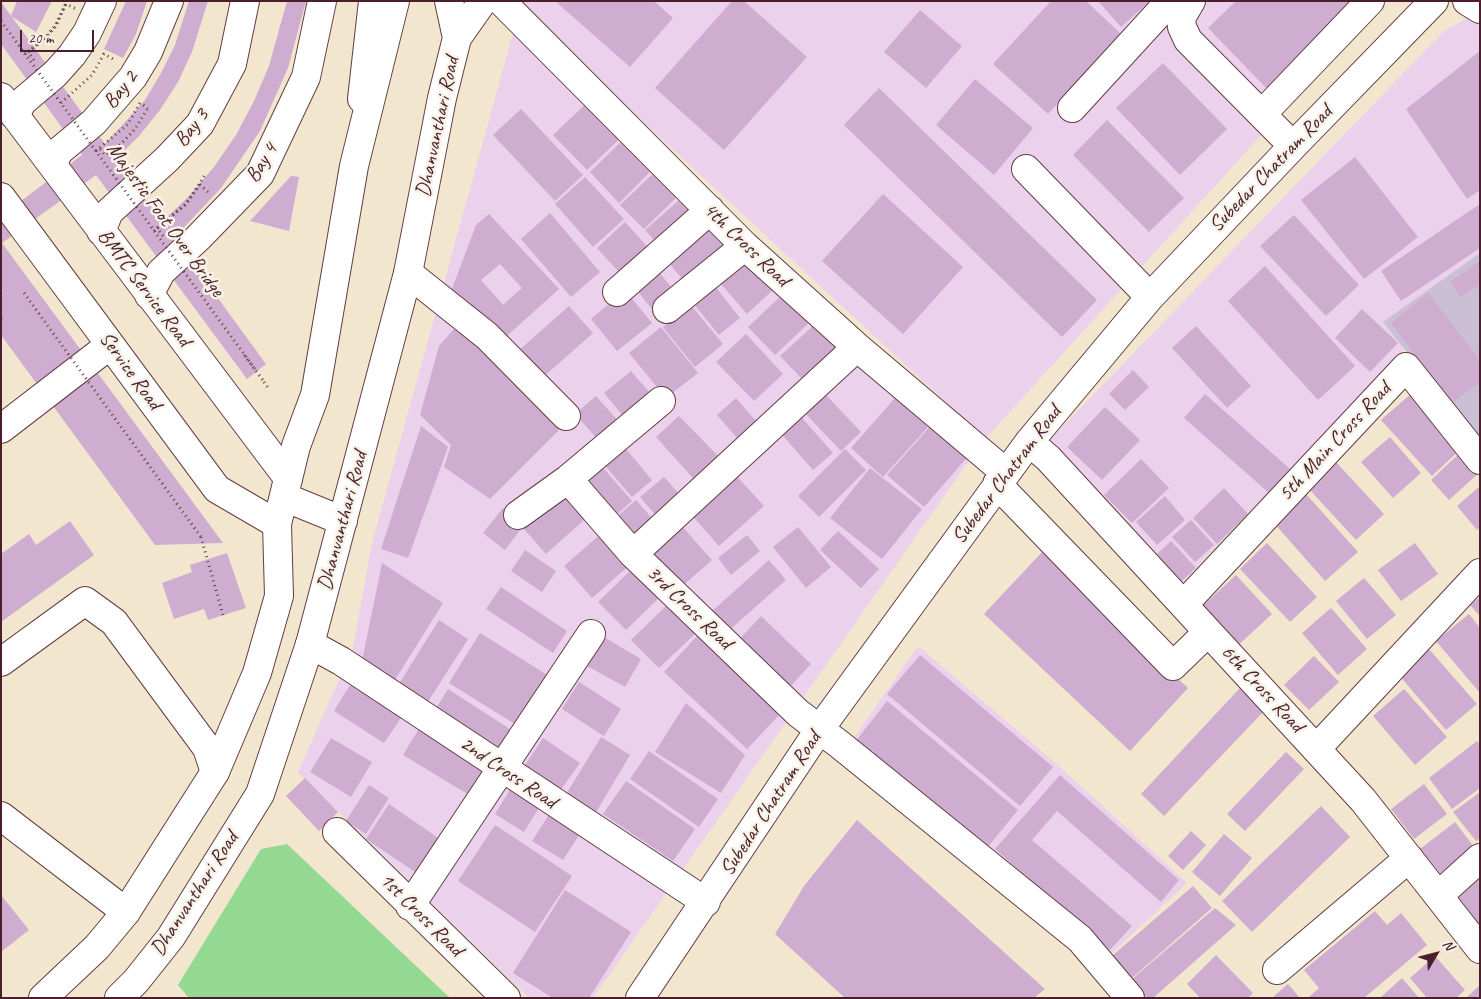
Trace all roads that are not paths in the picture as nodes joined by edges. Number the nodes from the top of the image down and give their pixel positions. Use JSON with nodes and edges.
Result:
{"nodes":[{"id":1,"x":102,"y":1,"type":"edge"},
{"id":2,"x":169,"y":1,"type":"edge"},
{"id":3,"x":245,"y":1,"type":"edge"},
{"id":4,"x":322,"y":1,"type":"edge"},
{"id":5,"x":373,"y":1,"type":"edge"},
{"id":6,"x":395,"y":1,"type":"edge"},
{"id":7,"x":449,"y":1,"type":"edge"},
{"id":8,"x":483,"y":1,"type":"edge"},
{"id":9,"x":501,"y":1,"type":"edge"},
{"id":10,"x":1170,"y":1,"type":"edge"},
{"id":11,"x":1191,"y":1,"type":"edge"},
{"id":12,"x":1370,"y":1,"type":"edge"},
{"id":13,"x":1434,"y":1,"type":"edge"},
{"id":14,"x":1467,"y":1,"type":"edge"},
{"id":15,"x":1480,"y":9,"type":"edge"},
{"id":16,"x":456,"y":38,"type":"junction"},
{"id":17,"x":8,"y":106,"type":"edge"},
{"id":18,"x":1072,"y":108,"type":"dead end"},
{"id":19,"x":1262,"y":114,"type":"junction"},
{"id":20,"x":1293,"y":146,"type":"junction"},
{"id":21,"x":53,"y":165,"type":"junction"},
{"id":22,"x":354,"y":166,"type":"junction"},
{"id":23,"x":1026,"y":169,"type":"dead end"},
{"id":24,"x":2,"y":201,"type":"edge"},
{"id":25,"x":710,"y":210,"type":"junction"},
{"id":26,"x":101,"y":231,"type":"junction"},
{"id":27,"x":745,"y":246,"type":"junction"},
{"id":28,"x":408,"y":273,"type":"junction"},
{"id":29,"x":617,"y":292,"type":"dead end"},
{"id":30,"x":149,"y":294,"type":"junction"},
{"id":31,"x":1150,"y":297,"type":"junction"},
{"id":32,"x":667,"y":309,"type":"dead end"},
{"id":33,"x":110,"y":345,"type":"junction"},
{"id":34,"x":857,"y":347,"type":"junction"},
{"id":35,"x":661,"y":401,"type":"dead end"},
{"id":36,"x":566,"y":416,"type":"dead end"},
{"id":37,"x":1,"y":429,"type":"edge"},
{"id":38,"x":1029,"y":442,"type":"junction"},
{"id":39,"x":1480,"y":460,"type":"edge"},
{"id":40,"x":568,"y":478,"type":"junction"},
{"id":41,"x":1001,"y":479,"type":"junction"},
{"id":42,"x":286,"y":488,"type":"junction"},
{"id":43,"x":518,"y":516,"type":"dead end"},
{"id":44,"x":343,"y":521,"type":"junction"},
{"id":45,"x":277,"y":524,"type":"junction"},
{"id":46,"x":633,"y":554,"type":"junction"},
{"id":47,"x":1480,"y":573,"type":"edge"},
{"id":48,"x":1184,"y":604,"type":"junction"},
{"id":49,"x":1208,"y":632,"type":"junction"},
{"id":50,"x":591,"y":634,"type":"dead end"},
{"id":51,"x":310,"y":644,"type":"junction"},
{"id":52,"x":1,"y":662,"type":"edge"},
{"id":53,"x":819,"y":730,"type":"junction"},
{"id":54,"x":1317,"y":748,"type":"junction"},
{"id":55,"x":502,"y":769,"type":"junction"},
{"id":56,"x":215,"y":772,"type":"junction"},
{"id":57,"x":1,"y":816,"type":"edge"},
{"id":58,"x":337,"y":832,"type":"dead end"},
{"id":59,"x":1409,"y":858,"type":"junction"},
{"id":60,"x":1480,"y":858,"type":"edge"},
{"id":61,"x":1439,"y":895,"type":"junction"},
{"id":62,"x":706,"y":902,"type":"junction"},
{"id":63,"x":410,"y":906,"type":"junction"},
{"id":64,"x":126,"y":912,"type":"junction"},
{"id":65,"x":1480,"y":948,"type":"edge"},
{"id":66,"x":1278,"y":970,"type":"dead end"},
{"id":67,"x":43,"y":998,"type":"edge"},
{"id":68,"x":119,"y":998,"type":"edge"},
{"id":69,"x":506,"y":998,"type":"edge"},
{"id":70,"x":640,"y":998,"type":"edge"},
{"id":71,"x":1130,"y":998,"type":"edge"}],
"edges":[{"from":1,"to":17,"type":"street"},
{"from":2,"to":21,"type":"street","name":"Bay 2"},
{"from":3,"to":26,"type":"street","name":"Bay 3"},
{"from":4,"to":30,"type":"street","name":"Bay 4"},
{"from":5,"to":22,"type":"street"},
{"from":6,"to":22,"type":"street"},
{"from":7,"to":16,"type":"street","name":"Dhanvanthari Road"},
{"from":8,"to":16,"type":"street"},
{"from":9,"to":25,"type":"street","name":"4th Cross Road"},
{"from":10,"to":18,"type":"street"},
{"from":11,"to":19,"type":"street"},
{"from":12,"to":19,"type":"street"},
{"from":13,"to":20,"type":"street","name":"Subedar Chatram Road"},
{"from":14,"to":15,"type":"street"},
{"from":16,"to":28,"type":"street","name":"Dhanvanthari Road"},
{"from":17,"to":21,"type":"street","name":"BMTC Service Road"},
{"from":19,"to":20,"type":"street"},
{"from":20,"to":31,"type":"street","name":"Subedar Chatram Road"},
{"from":21,"to":26,"type":"street","name":"BMTC Service Road"},
{"from":22,"to":42,"type":"street"},
{"from":23,"to":31,"type":"street"},
{"from":24,"to":33,"type":"street","name":"Service Road"},
{"from":25,"to":27,"type":"street","name":"4th Cross Road"},
{"from":25,"to":29,"type":"street"},
{"from":26,"to":30,"type":"street","name":"BMTC Service Road"},
{"from":27,"to":32,"type":"street"},
{"from":27,"to":34,"type":"street","name":"4th Cross Road"},
{"from":28,"to":36,"type":"street"},
{"from":28,"to":44,"type":"street","name":"Dhanvanthari Road"},
{"from":30,"to":42,"type":"street","name":"BMTC Service Road"},
{"from":31,"to":38,"type":"street","name":"Subedar Chatram Road"},
{"from":33,"to":37,"type":"street"},
{"from":33,"to":45,"type":"street","name":"Service Road"},
{"from":34,"to":41,"type":"street","name":"4th Cross Road"},
{"from":34,"to":46,"type":"street"},
{"from":35,"to":40,"type":"street"},
{"from":38,"to":41,"type":"street","name":"Subedar Chatram Road"},
{"from":38,"to":48,"type":"street","name":"6th Cross Road"},
{"from":39,"to":48,"type":"street","name":"5th Main Cross Road"},
{"from":40,"to":43,"type":"street"},
{"from":40,"to":46,"type":"street","name":"3rd Cross Road"},
{"from":41,"to":49,"type":"street","name":"4th Cross Road"},
{"from":41,"to":53,"type":"street","name":"Subedar Chatram Road"},
{"from":42,"to":44,"type":"street"},
{"from":42,"to":45,"type":"street"},
{"from":44,"to":51,"type":"street","name":"Dhanvanthari Road"},
{"from":45,"to":56,"type":"street"},
{"from":46,"to":53,"type":"street","name":"3rd Cross Road"},
{"from":47,"to":54,"type":"street"},
{"from":48,"to":49,"type":"street","name":"6th Cross Road"},
{"from":49,"to":54,"type":"street","name":"6th Cross Road"},
{"from":50,"to":55,"type":"street"},
{"from":51,"to":55,"type":"street","name":"2nd Cross Road"},
{"from":51,"to":68,"type":"street","name":"Dhanvanthari Road"},
{"from":52,"to":56,"type":"street"},
{"from":53,"to":62,"type":"street","name":"Subedar Chatram Road"},
{"from":53,"to":71,"type":"street","name":"3rd Cross Road"},
{"from":54,"to":59,"type":"street","name":"6th Cross Road"},
{"from":55,"to":62,"type":"street","name":"2nd Cross Road"},
{"from":55,"to":63,"type":"street"},
{"from":56,"to":64,"type":"street"},
{"from":57,"to":64,"type":"street"},
{"from":58,"to":63,"type":"street","name":"1st Cross Road"},
{"from":59,"to":61,"type":"street","name":"6th Cross Road"},
{"from":59,"to":66,"type":"street"},
{"from":60,"to":61,"type":"street"},
{"from":61,"to":65,"type":"street","name":"6th Cross Road"},
{"from":62,"to":70,"type":"street","name":"Subedar Chatram Road"},
{"from":63,"to":69,"type":"street","name":"1st Cross Road"},
{"from":64,"to":67,"type":"street"}]}
